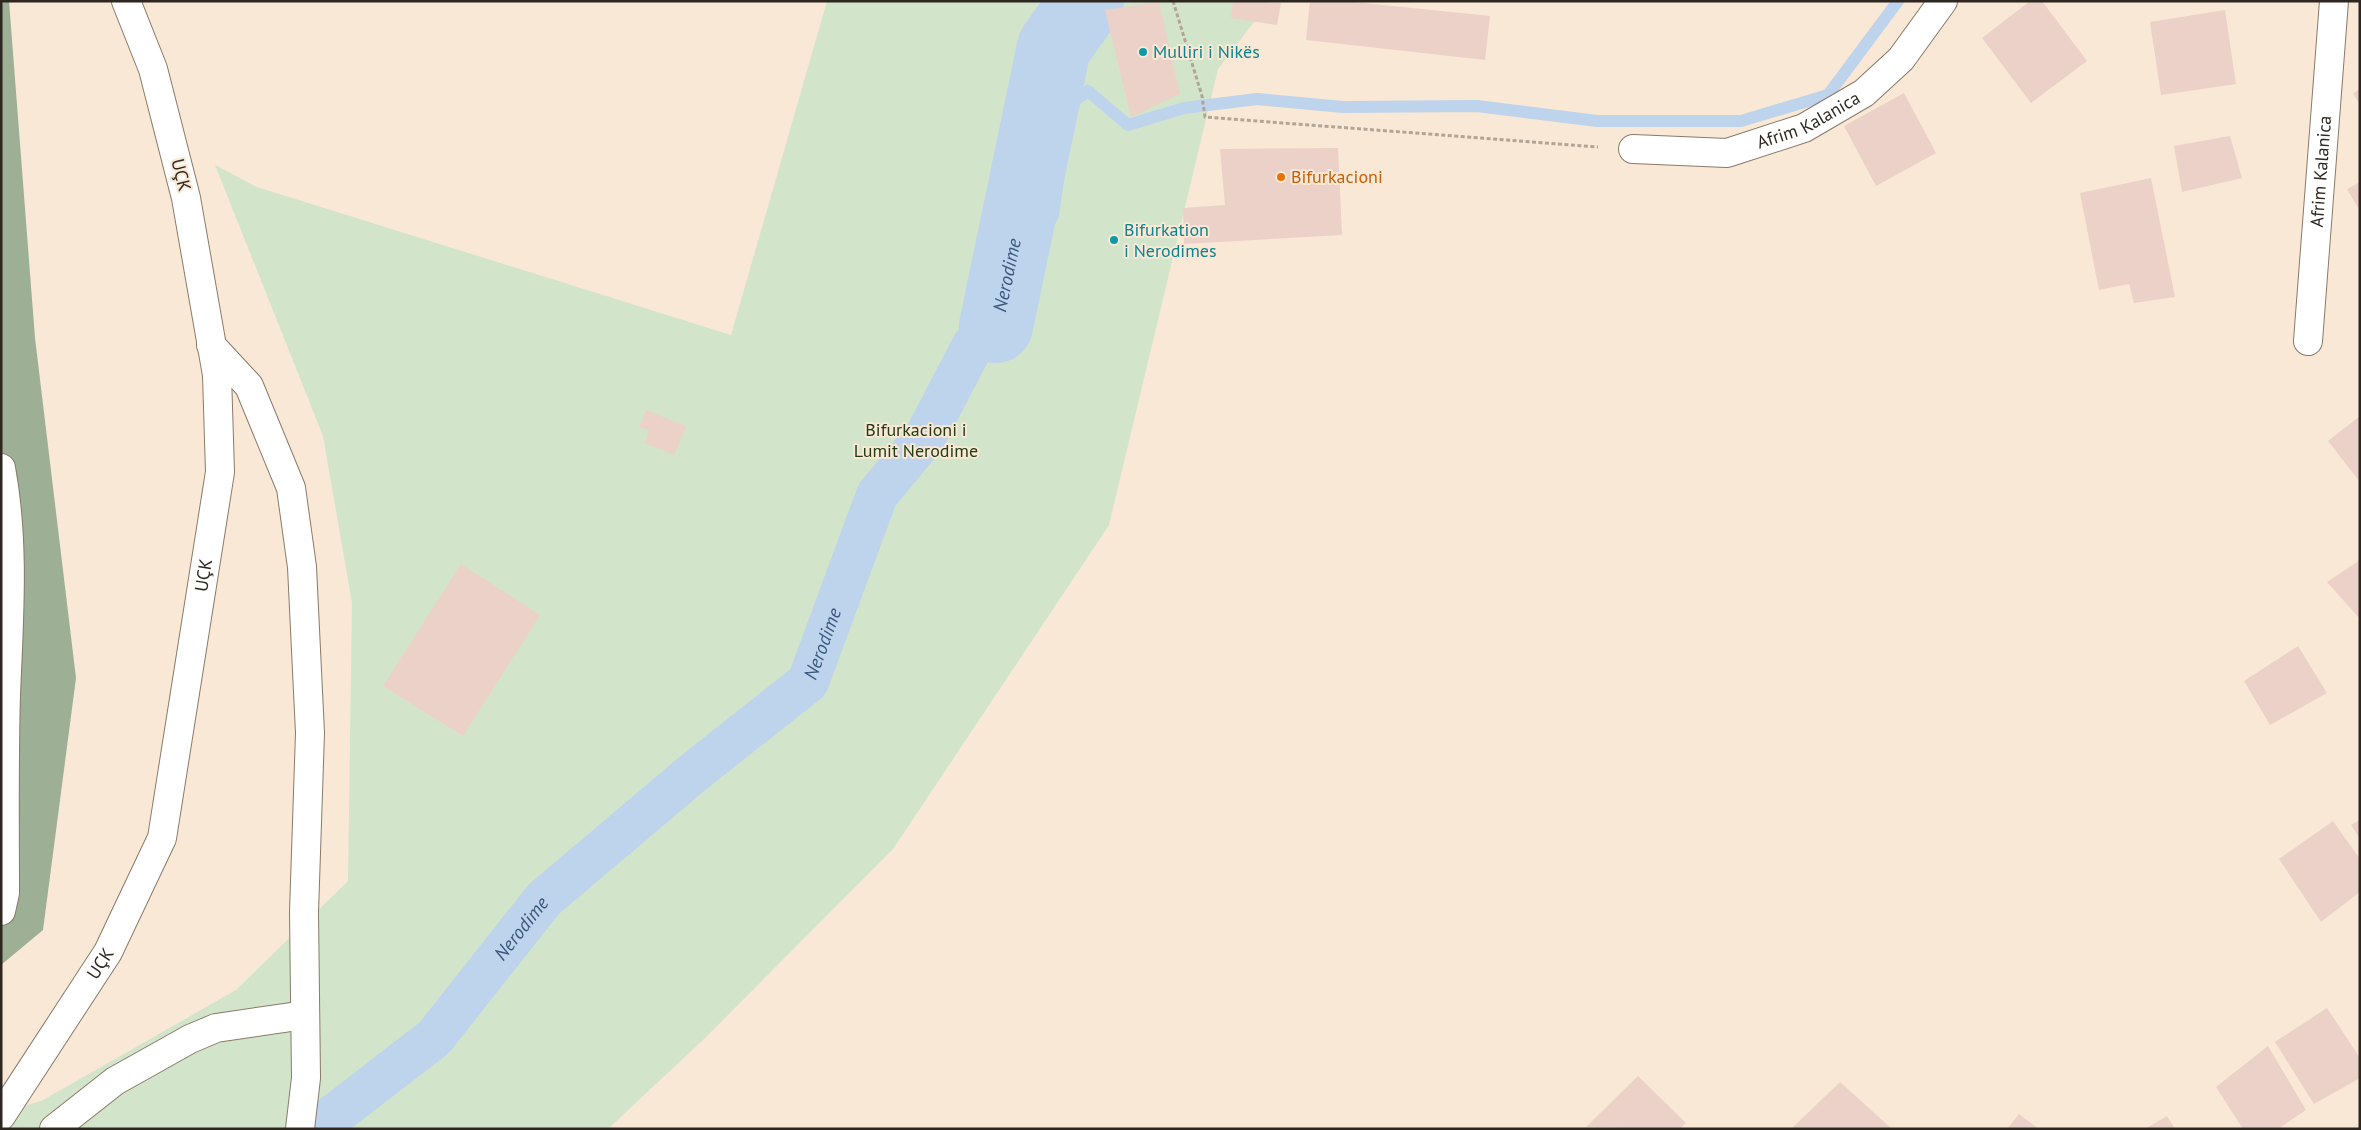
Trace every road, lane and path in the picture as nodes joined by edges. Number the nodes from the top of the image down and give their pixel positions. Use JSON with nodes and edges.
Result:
{"nodes":[{"id":1,"x":126,"y":1,"type":"edge"},
{"id":2,"x":1173,"y":1,"type":"edge"},
{"id":3,"x":1943,"y":1,"type":"edge"},
{"id":4,"x":2334,"y":1,"type":"edge"},
{"id":5,"x":1633,"y":149,"type":"joint"},
{"id":6,"x":2308,"y":341,"type":"dead end"},
{"id":7,"x":212,"y":345,"type":"junction"},
{"id":8,"x":1,"y":468,"type":"edge"},
{"id":9,"x":1,"y":912,"type":"edge"},
{"id":10,"x":305,"y":1015,"type":"junction"},
{"id":11,"x":1,"y":1116,"type":"edge"},
{"id":12,"x":54,"y":1129,"type":"edge"},
{"id":13,"x":300,"y":1129,"type":"edge"}],
"edges":[{"from":1,"to":7,"type":"street","name":"UÇK"},
{"from":2,"to":5,"type":"path"},
{"from":3,"to":5,"type":"street","name":"Afrim Kalanica"},
{"from":4,"to":6,"type":"street","name":"Afrim Kalanica"},
{"from":7,"to":10,"type":"street"},
{"from":7,"to":11,"type":"street","name":"UÇK"},
{"from":8,"to":9,"type":"street"},
{"from":10,"to":12,"type":"street"},
{"from":10,"to":13,"type":"street"}]}
